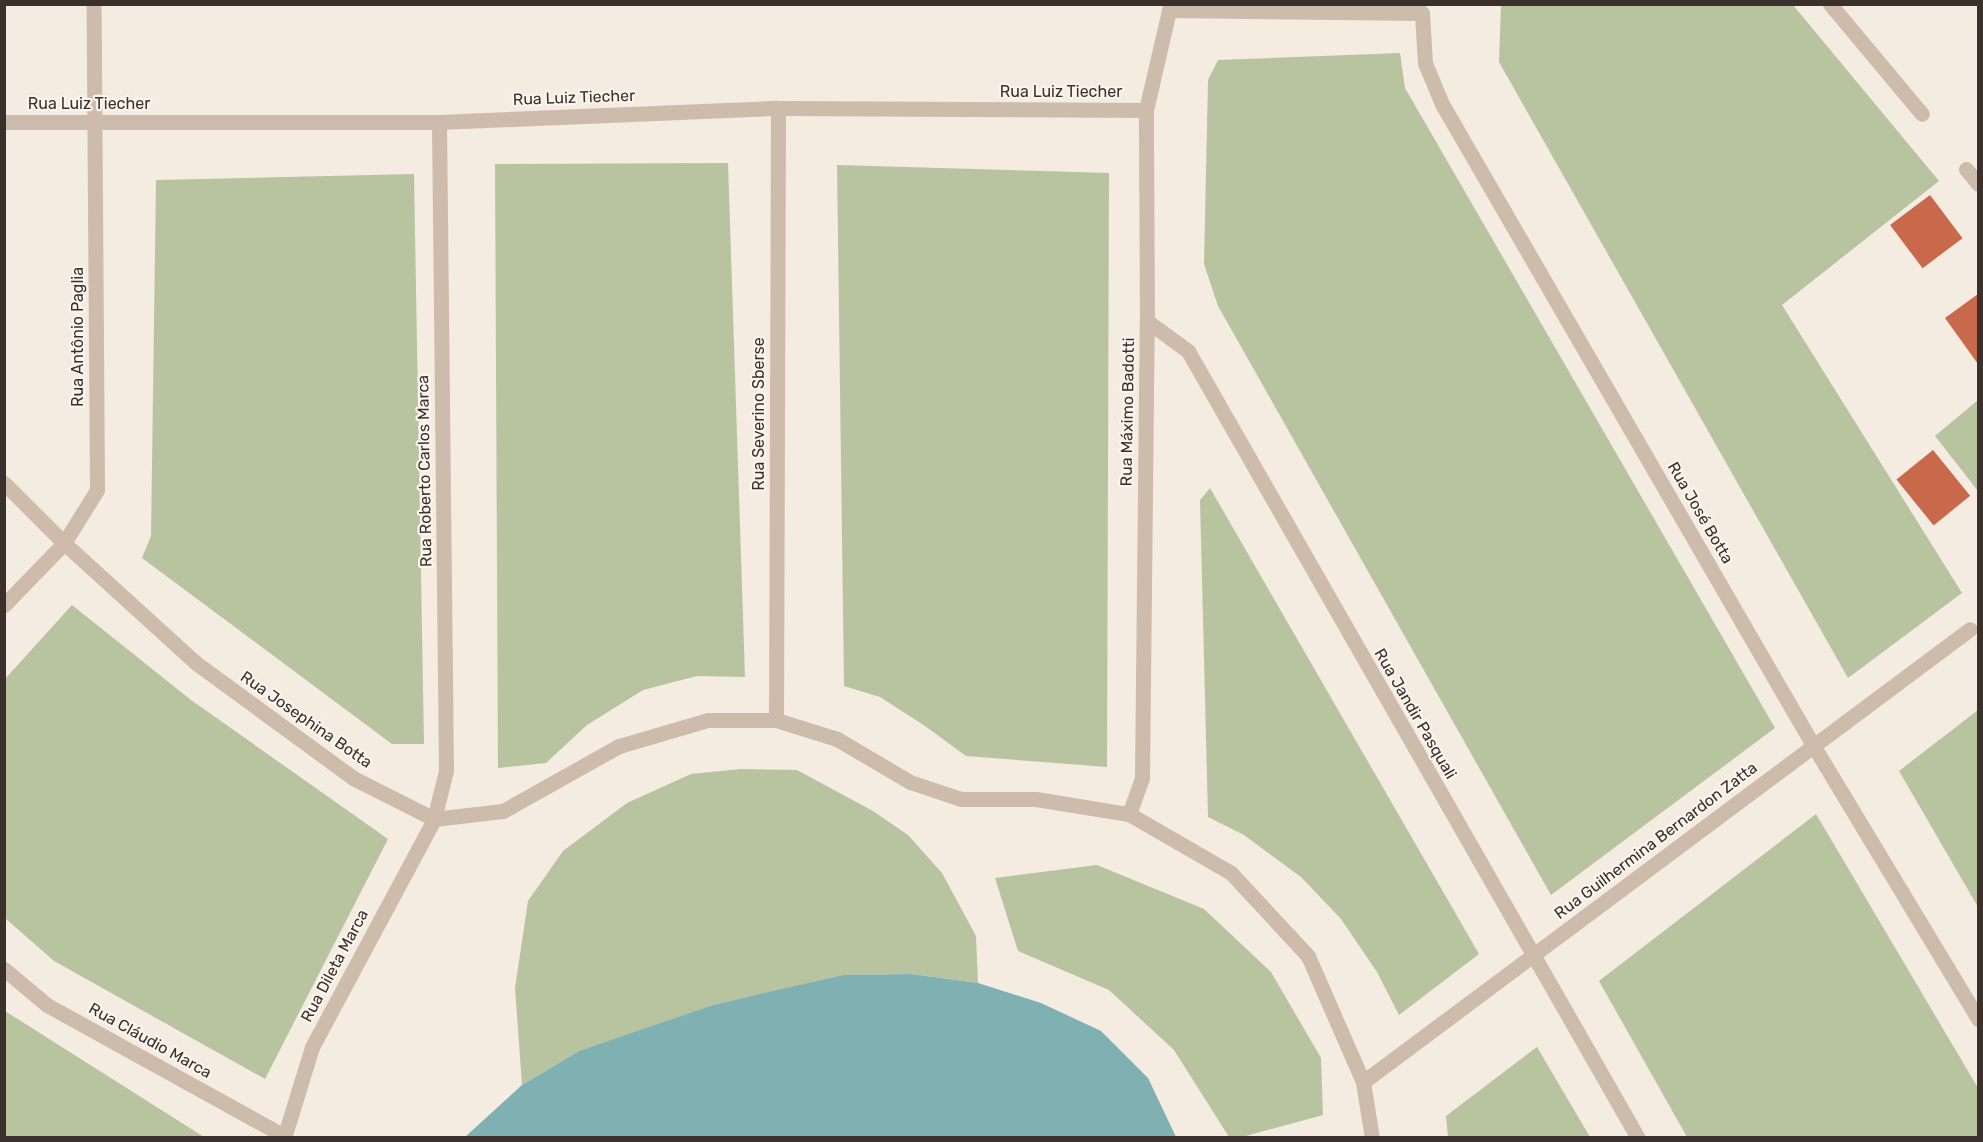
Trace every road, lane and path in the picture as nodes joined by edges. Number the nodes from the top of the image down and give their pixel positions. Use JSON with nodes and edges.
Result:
{"nodes":[{"id":1,"x":94,"y":4,"type":"edge"},
{"id":2,"x":1830,"y":4,"type":"edge"},
{"id":3,"x":1422,"y":13,"type":"joint"},
{"id":4,"x":778,"y":108,"type":"junction"},
{"id":5,"x":1146,"y":110,"type":"junction"},
{"id":6,"x":1922,"y":114,"type":"dead end"},
{"id":7,"x":4,"y":122,"type":"edge"},
{"id":8,"x":95,"y":122,"type":"junction"},
{"id":9,"x":439,"y":122,"type":"junction"},
{"id":10,"x":1966,"y":169,"type":"dead end"},
{"id":11,"x":1978,"y":184,"type":"edge"},
{"id":12,"x":1147,"y":321,"type":"junction"},
{"id":13,"x":4,"y":483,"type":"edge"},
{"id":14,"x":64,"y":543,"type":"junction"},
{"id":15,"x":4,"y":605,"type":"edge"},
{"id":16,"x":1970,"y":629,"type":"dead end"},
{"id":17,"x":777,"y":720,"type":"junction"},
{"id":18,"x":1813,"y":745,"type":"junction"},
{"id":19,"x":1129,"y":814,"type":"junction"},
{"id":20,"x":434,"y":819,"type":"junction"},
{"id":21,"x":1532,"y":956,"type":"junction"},
{"id":22,"x":4,"y":969,"type":"edge"},
{"id":23,"x":1978,"y":1019,"type":"edge"},
{"id":24,"x":1364,"y":1082,"type":"junction"},
{"id":25,"x":284,"y":1137,"type":"edge"},
{"id":26,"x":1372,"y":1137,"type":"edge"},
{"id":27,"x":1638,"y":1137,"type":"edge"}],
"edges":[{"from":1,"to":8,"type":"street","name":"Rua Antônio Paglia"},
{"from":2,"to":6,"type":"street"},
{"from":3,"to":5,"type":"street","name":"Rua Máximo Badotti"},
{"from":3,"to":18,"type":"street","name":"Rua José Botta"},
{"from":4,"to":5,"type":"street","name":"Rua Luiz Tiecher"},
{"from":4,"to":9,"type":"street","name":"Rua Luiz Tiecher"},
{"from":4,"to":17,"type":"street","name":"Rua Severino Sberse"},
{"from":5,"to":12,"type":"street","name":"Rua Máximo Badotti"},
{"from":7,"to":8,"type":"street","name":"Rua Luiz Tiecher"},
{"from":8,"to":9,"type":"street","name":"Rua Luiz Tiecher"},
{"from":8,"to":14,"type":"street","name":"Rua Antônio Paglia"},
{"from":9,"to":20,"type":"street","name":"Rua Roberto Carlos Marca"},
{"from":10,"to":11,"type":"street"},
{"from":12,"to":19,"type":"street","name":"Rua Máximo Badotti"},
{"from":12,"to":21,"type":"street","name":"Rua Jandir Pasquali"},
{"from":13,"to":14,"type":"street","name":"Rua Josephina Botta"},
{"from":14,"to":15,"type":"street","name":"Rua Antônio Paglia"},
{"from":14,"to":20,"type":"street","name":"Rua Josephina Botta"},
{"from":16,"to":18,"type":"street","name":"Rua Guilhermina Bernardon Zatta"},
{"from":17,"to":19,"type":"street"},
{"from":17,"to":20,"type":"street"},
{"from":18,"to":21,"type":"street","name":"Rua Guilhermina Bernardon Zatta"},
{"from":18,"to":23,"type":"street","name":"Rua José Botta"},
{"from":19,"to":24,"type":"street"},
{"from":20,"to":25,"type":"street","name":"Rua Dileta Marca"},
{"from":21,"to":24,"type":"street","name":"Rua Guilhermina Bernardon Zatta"},
{"from":21,"to":27,"type":"street","name":"Rua Jandir Pasquali"},
{"from":22,"to":25,"type":"street","name":"Rua Cláudio Marca"},
{"from":24,"to":26,"type":"street"}]}
